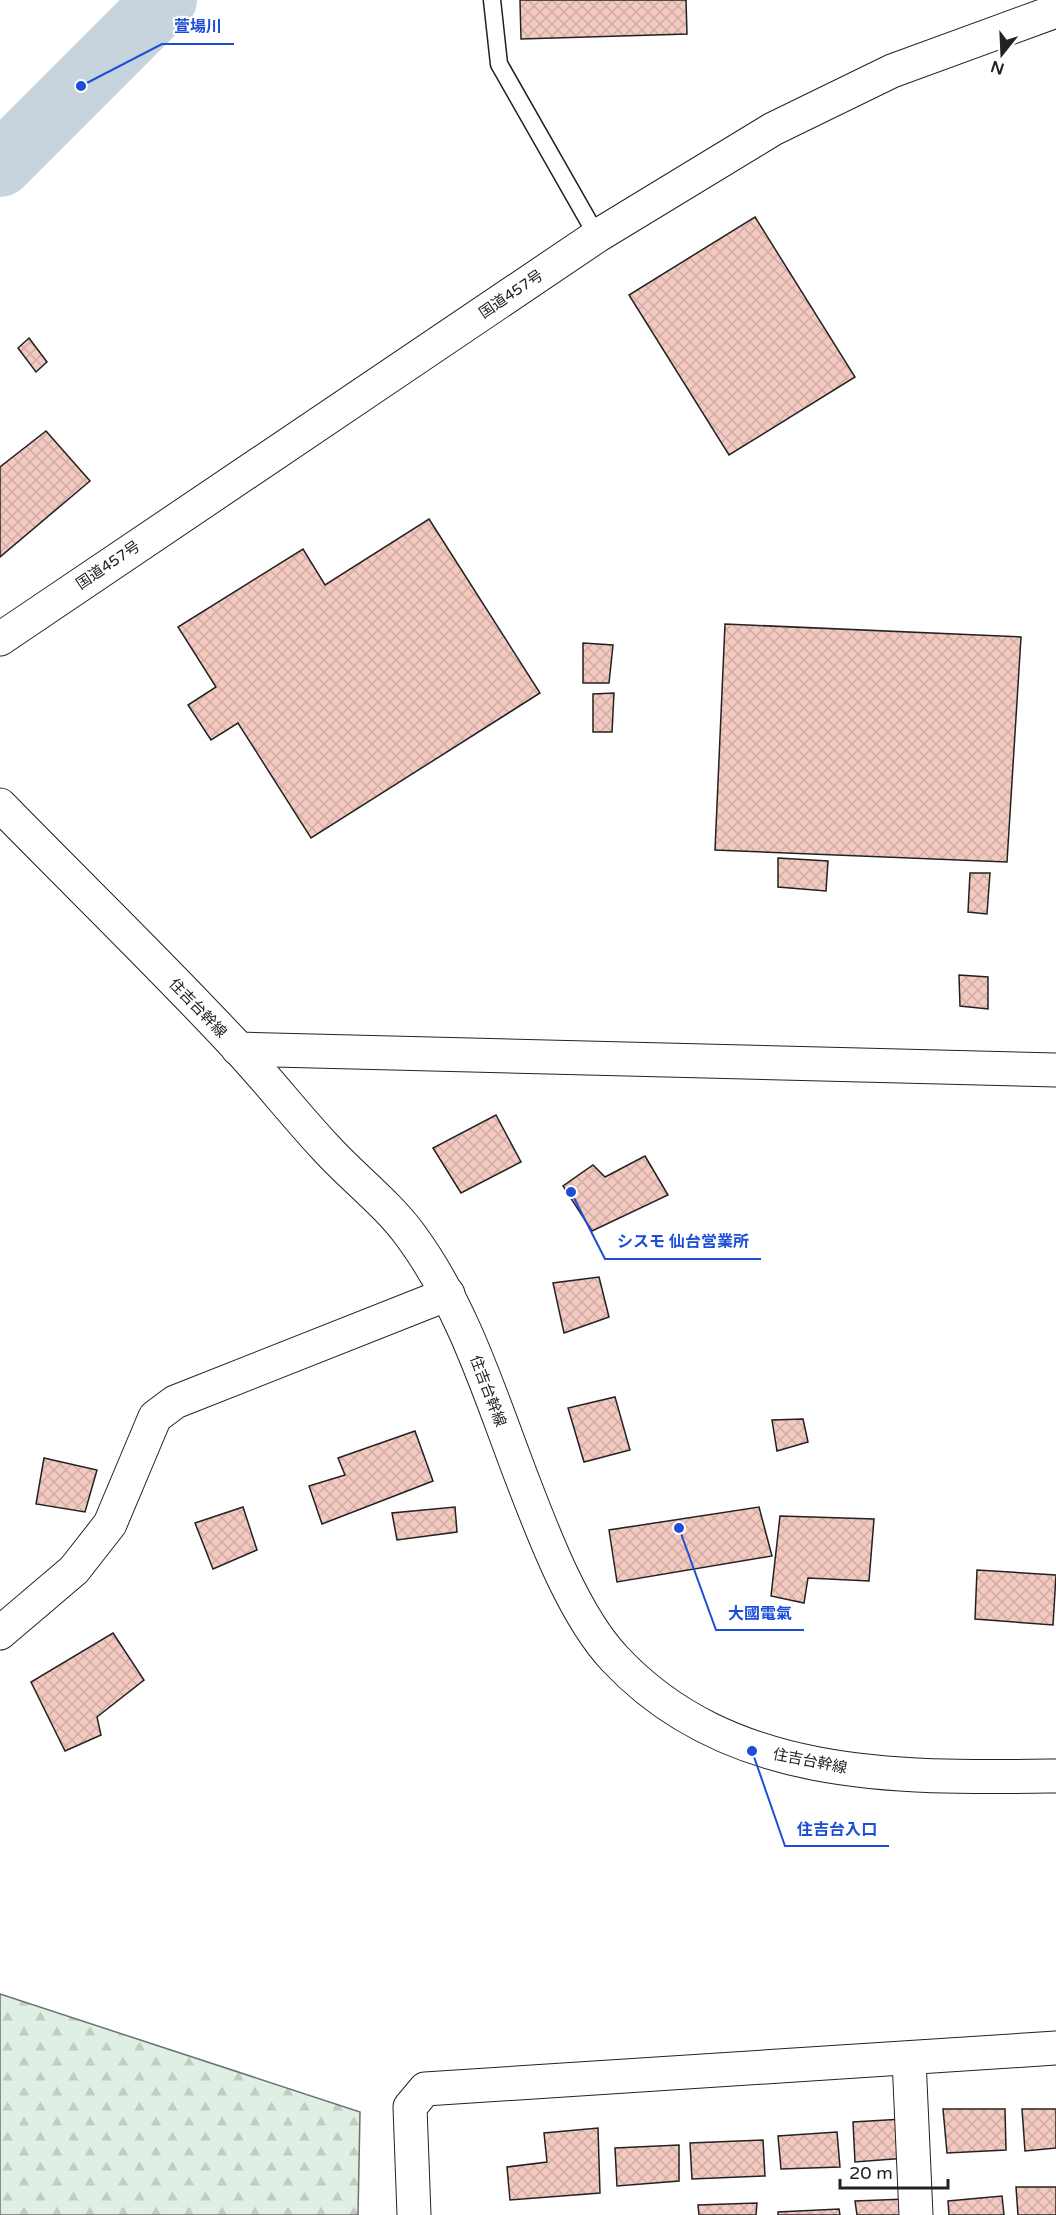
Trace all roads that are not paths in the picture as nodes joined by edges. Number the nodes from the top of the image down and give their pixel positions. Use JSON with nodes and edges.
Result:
{"nodes":[{"id":1,"x":492,"y":0,"type":"edge"},
{"id":2,"x":1056,"y":10,"type":"edge"},
{"id":3,"x":597,"y":236,"type":"junction"},
{"id":4,"x":0,"y":639,"type":"edge"},
{"id":5,"x":0,"y":805,"type":"edge"},
{"id":6,"x":238,"y":1049,"type":"junction"},
{"id":7,"x":1056,"y":1070,"type":"edge"},
{"id":8,"x":448,"y":1294,"type":"junction"},
{"id":9,"x":0,"y":1633,"type":"edge"},
{"id":10,"x":1056,"y":1776,"type":"edge"},
{"id":11,"x":1056,"y":2048,"type":"edge"},
{"id":12,"x":909,"y":2059,"type":"junction"},
{"id":13,"x":414,"y":2215,"type":"edge"},
{"id":14,"x":916,"y":2215,"type":"edge"}],
"edges":[{"from":1,"to":3,"type":"lane"},
{"from":2,"to":3,"type":"main road","name":"国道457号"},
{"from":3,"to":4,"type":"main road","name":"国道457号"},
{"from":5,"to":6,"type":"main road","name":"住吉台幹線"},
{"from":6,"to":7,"type":"main road"},
{"from":6,"to":8,"type":"main road","name":"住吉台幹線"},
{"from":8,"to":9,"type":"main road"},
{"from":8,"to":10,"type":"main road","name":"住吉台幹線"},
{"from":11,"to":12,"type":"main road"},
{"from":12,"to":13,"type":"main road"},
{"from":12,"to":14,"type":"main road"}]}
